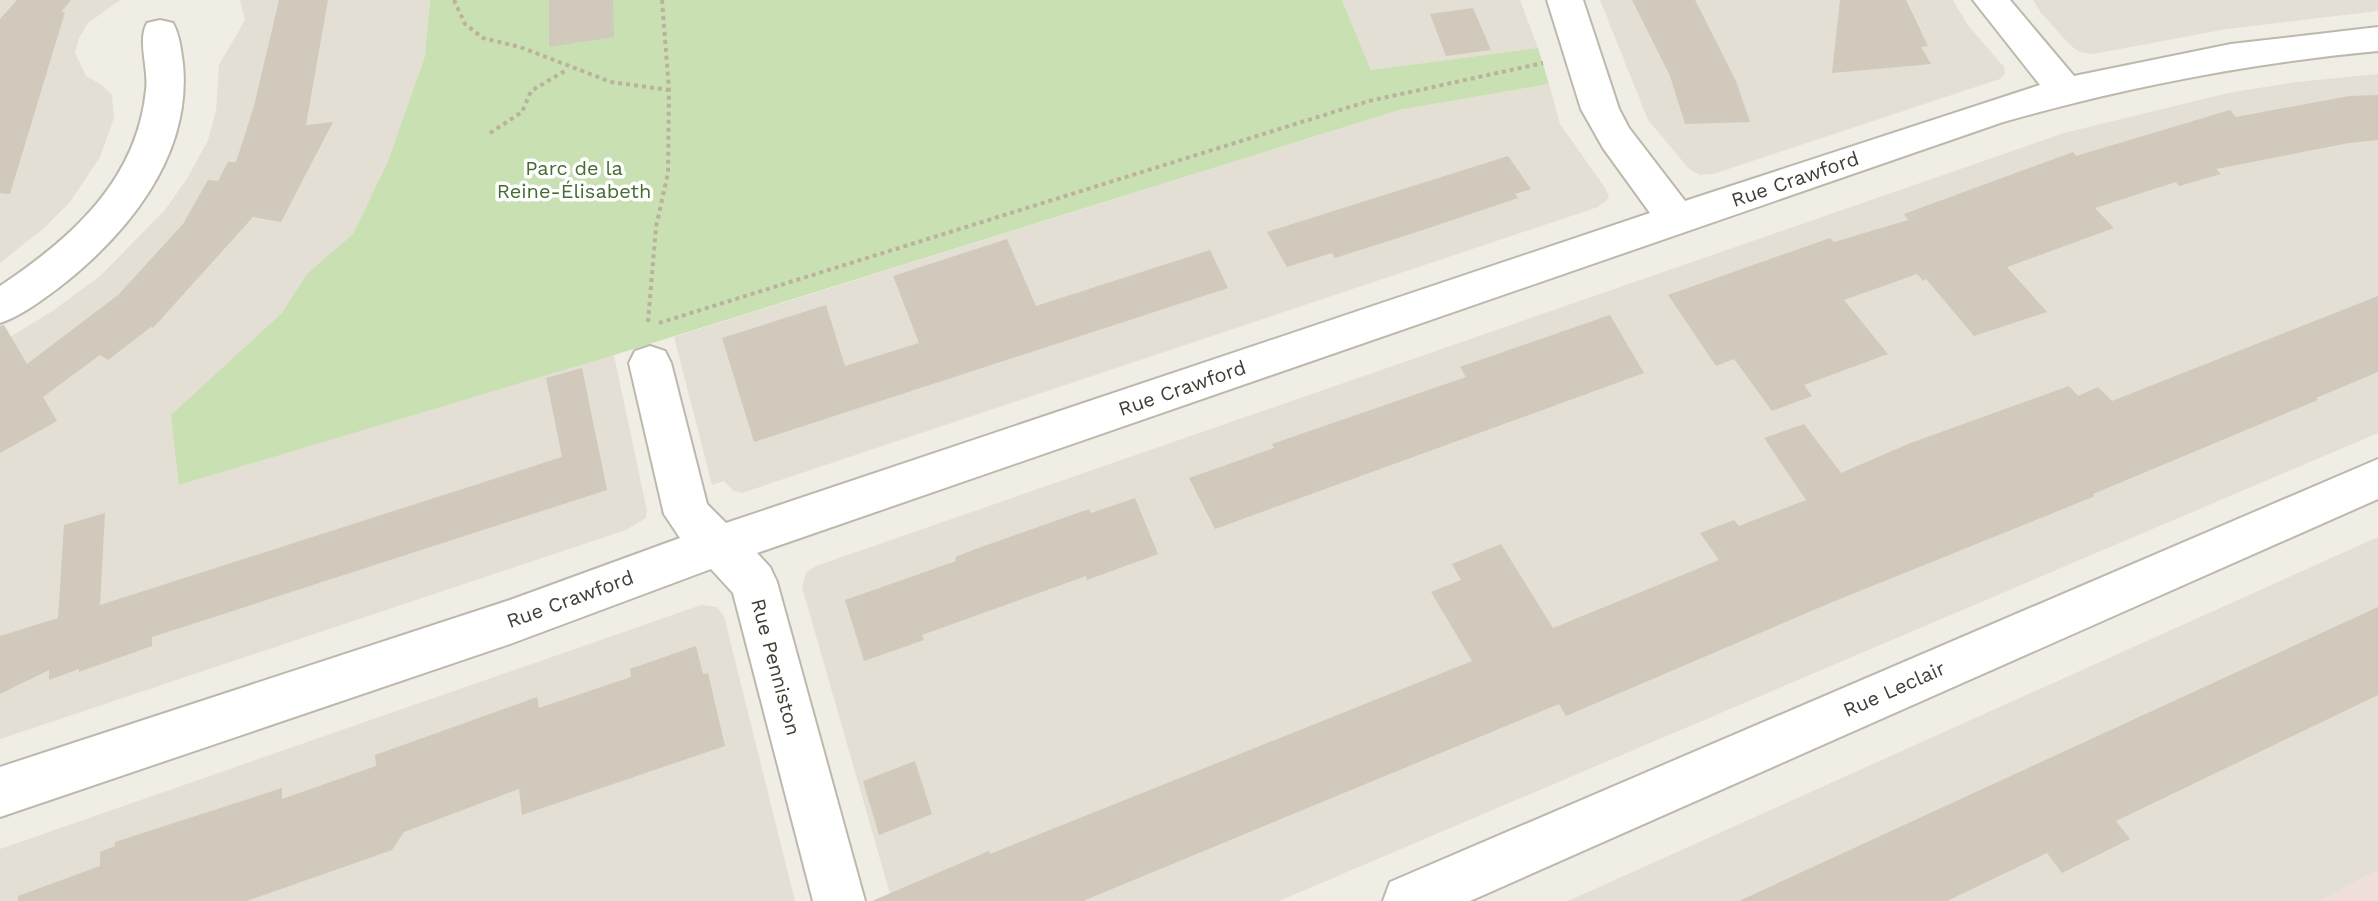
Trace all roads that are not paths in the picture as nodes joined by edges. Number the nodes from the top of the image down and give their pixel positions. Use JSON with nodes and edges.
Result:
{"nodes":[{"id":1,"x":1565,"y":0,"type":"edge"},
{"id":2,"x":1991,"y":0,"type":"edge"},
{"id":3,"x":160,"y":32,"type":"dead end"},
{"id":4,"x":2378,"y":39,"type":"edge"},
{"id":5,"x":2065,"y":90,"type":"junction"},
{"id":6,"x":1677,"y":219,"type":"junction"},
{"id":7,"x":0,"y":307,"type":"edge"},
{"id":8,"x":650,"y":363,"type":"dead end"},
{"id":9,"x":2378,"y":478,"type":"edge"},
{"id":10,"x":719,"y":546,"type":"junction"},
{"id":11,"x":0,"y":792,"type":"edge"},
{"id":12,"x":839,"y":901,"type":"edge"},
{"id":13,"x":1409,"y":901,"type":"edge"}],
"edges":[{"from":1,"to":6,"type":"street"},
{"from":2,"to":5,"type":"street"},
{"from":3,"to":7,"type":"street"},
{"from":4,"to":5,"type":"street","name":"Rue Crawford"},
{"from":5,"to":6,"type":"street","name":"Rue Crawford"},
{"from":6,"to":10,"type":"street","name":"Rue Crawford"},
{"from":8,"to":10,"type":"street","name":"Rue Penniston"},
{"from":9,"to":13,"type":"street","name":"Rue Leclair"},
{"from":10,"to":11,"type":"street","name":"Rue Crawford"},
{"from":10,"to":12,"type":"street","name":"Rue Penniston"}]}
